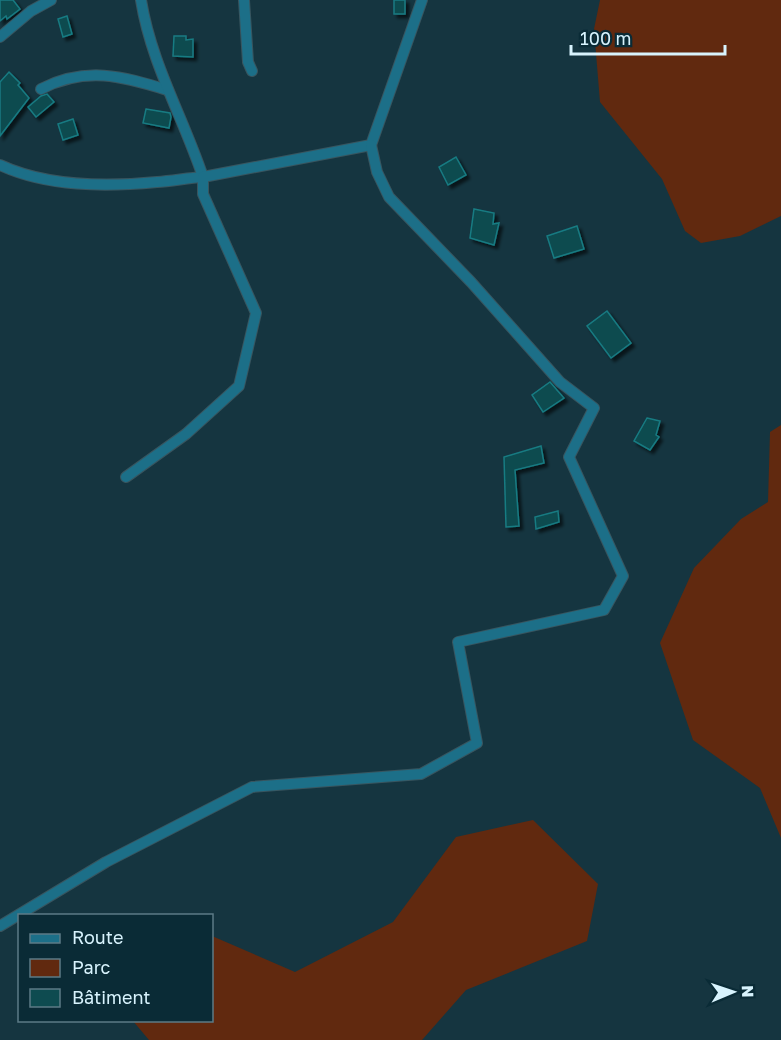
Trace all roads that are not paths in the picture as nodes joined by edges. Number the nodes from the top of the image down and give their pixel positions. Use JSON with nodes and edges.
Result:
{"nodes":[{"id":1,"x":51,"y":0,"type":"edge"},
{"id":2,"x":141,"y":0,"type":"edge"},
{"id":3,"x":244,"y":0,"type":"edge"},
{"id":4,"x":422,"y":0,"type":"edge"},
{"id":5,"x":0,"y":37,"type":"edge"},
{"id":6,"x":252,"y":70,"type":"dead end"},
{"id":7,"x":41,"y":89,"type":"dead end"},
{"id":8,"x":167,"y":90,"type":"junction"},
{"id":9,"x":371,"y":145,"type":"junction"},
{"id":10,"x":0,"y":165,"type":"edge"},
{"id":11,"x":203,"y":177,"type":"junction"},
{"id":12,"x":126,"y":477,"type":"dead end"},
{"id":13,"x":20,"y":914,"type":"edge"},
{"id":14,"x":18,"y":915,"type":"edge"},
{"id":15,"x":0,"y":926,"type":"edge"}],
"edges":[{"from":1,"to":5,"type":"street"},
{"from":2,"to":8,"type":"street"},
{"from":3,"to":6,"type":"street"},
{"from":4,"to":9,"type":"street"},
{"from":7,"to":8,"type":"street"},
{"from":8,"to":11,"type":"street"},
{"from":9,"to":11,"type":"street"},
{"from":9,"to":13,"type":"street"},
{"from":10,"to":11,"type":"street"},
{"from":11,"to":12,"type":"street"},
{"from":14,"to":15,"type":"street"}]}
